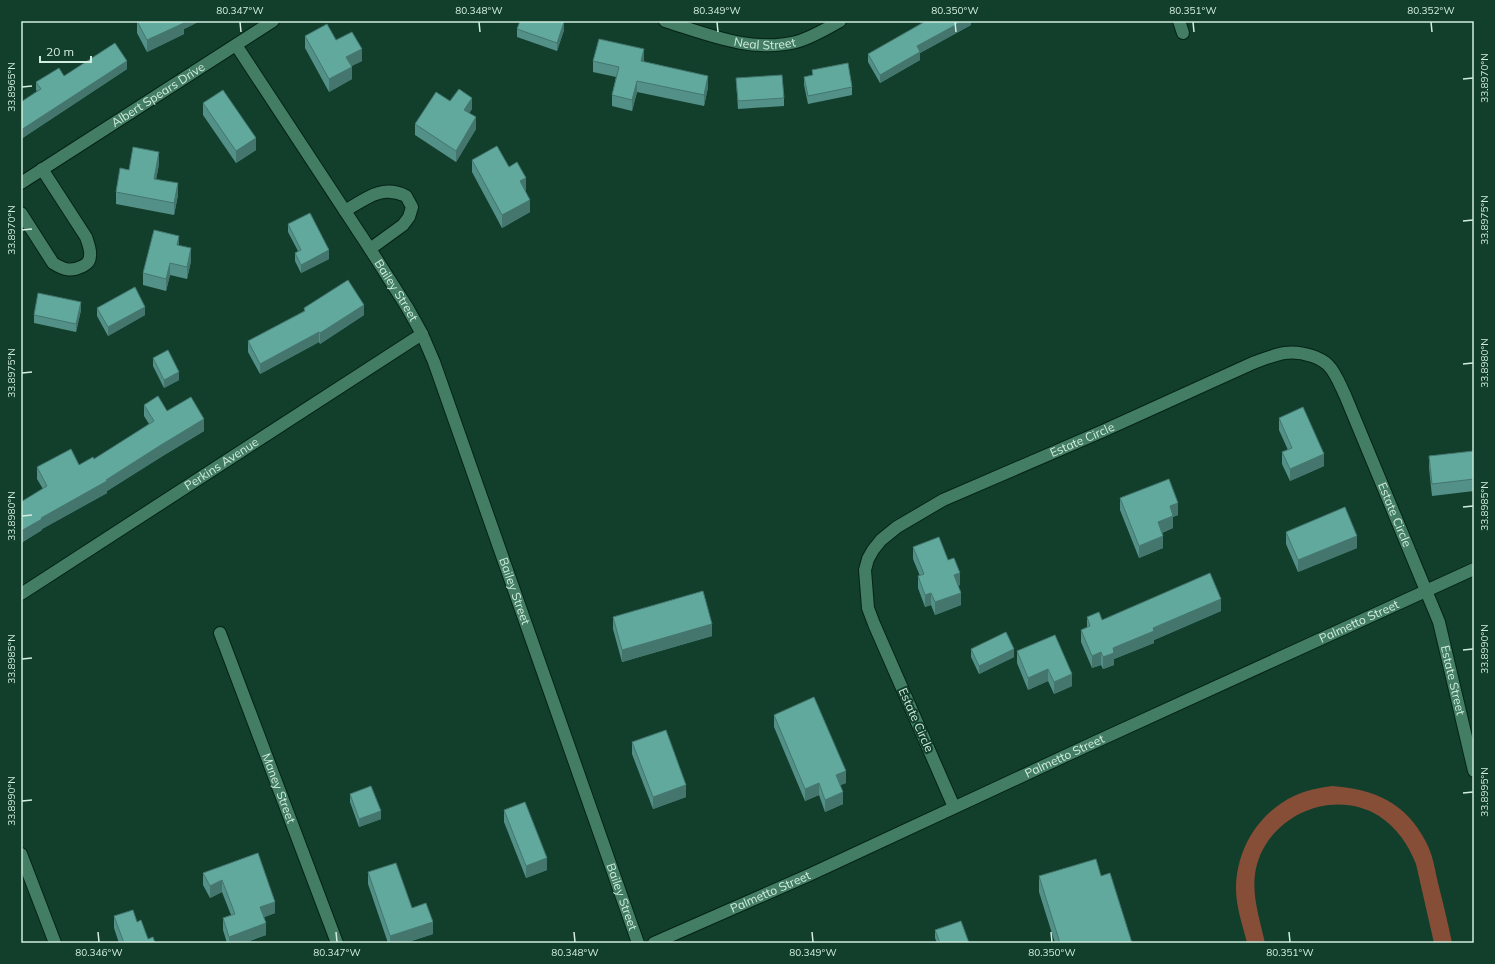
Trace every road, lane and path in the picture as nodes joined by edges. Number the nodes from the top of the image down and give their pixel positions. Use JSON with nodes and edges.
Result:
{"nodes":[{"id":1,"x":273,"y":21,"type":"edge"},
{"id":2,"x":665,"y":21,"type":"edge"},
{"id":3,"x":840,"y":21,"type":"edge"},
{"id":4,"x":1179,"y":21,"type":"edge"},
{"id":5,"x":1183,"y":33,"type":"dead end"},
{"id":6,"x":236,"y":45,"type":"junction"},
{"id":7,"x":42,"y":169,"type":"junction"},
{"id":8,"x":21,"y":183,"type":"edge"},
{"id":9,"x":346,"y":211,"type":"junction"},
{"id":10,"x":21,"y":213,"type":"edge"},
{"id":11,"x":370,"y":249,"type":"junction"},
{"id":12,"x":422,"y":334,"type":"junction"},
{"id":13,"x":1474,"y":569,"type":"edge"},
{"id":14,"x":1427,"y":591,"type":"junction"},
{"id":15,"x":21,"y":594,"type":"edge"},
{"id":16,"x":220,"y":633,"type":"dead end"},
{"id":17,"x":1474,"y":771,"type":"edge"},
{"id":18,"x":954,"y":807,"type":"junction"},
{"id":19,"x":21,"y":854,"type":"edge"},
{"id":20,"x":55,"y":943,"type":"edge"},
{"id":21,"x":337,"y":943,"type":"edge"},
{"id":22,"x":638,"y":943,"type":"edge"},
{"id":23,"x":654,"y":943,"type":"edge"}],
"edges":[{"from":1,"to":6,"type":"street","name":"Albert Spears Drive"},
{"from":2,"to":3,"type":"street","name":"Neal Street"},
{"from":4,"to":5,"type":"street"},
{"from":6,"to":7,"type":"street","name":"Albert Spears Drive"},
{"from":6,"to":9,"type":"street","name":"Bailey Street"},
{"from":7,"to":8,"type":"street","name":"Albert Spears Drive"},
{"from":7,"to":10,"type":"street"},
{"from":9,"to":11,"type":"street","name":"Bailey Street"},
{"from":9,"to":11,"type":"street","name":"Bailey Street"},
{"from":11,"to":12,"type":"street","name":"Bailey Street"},
{"from":12,"to":15,"type":"street","name":"Perkins Avenue"},
{"from":12,"to":22,"type":"street","name":"Bailey Street"},
{"from":13,"to":14,"type":"street","name":"Palmetto Street"},
{"from":14,"to":17,"type":"street","name":"Estate Street"},
{"from":14,"to":18,"type":"street","name":"Palmetto Street"},
{"from":14,"to":18,"type":"street","name":"Estate Circle"},
{"from":16,"to":21,"type":"street","name":"Maney Street"},
{"from":18,"to":23,"type":"street","name":"Palmetto Street"},
{"from":19,"to":20,"type":"street"}]}
